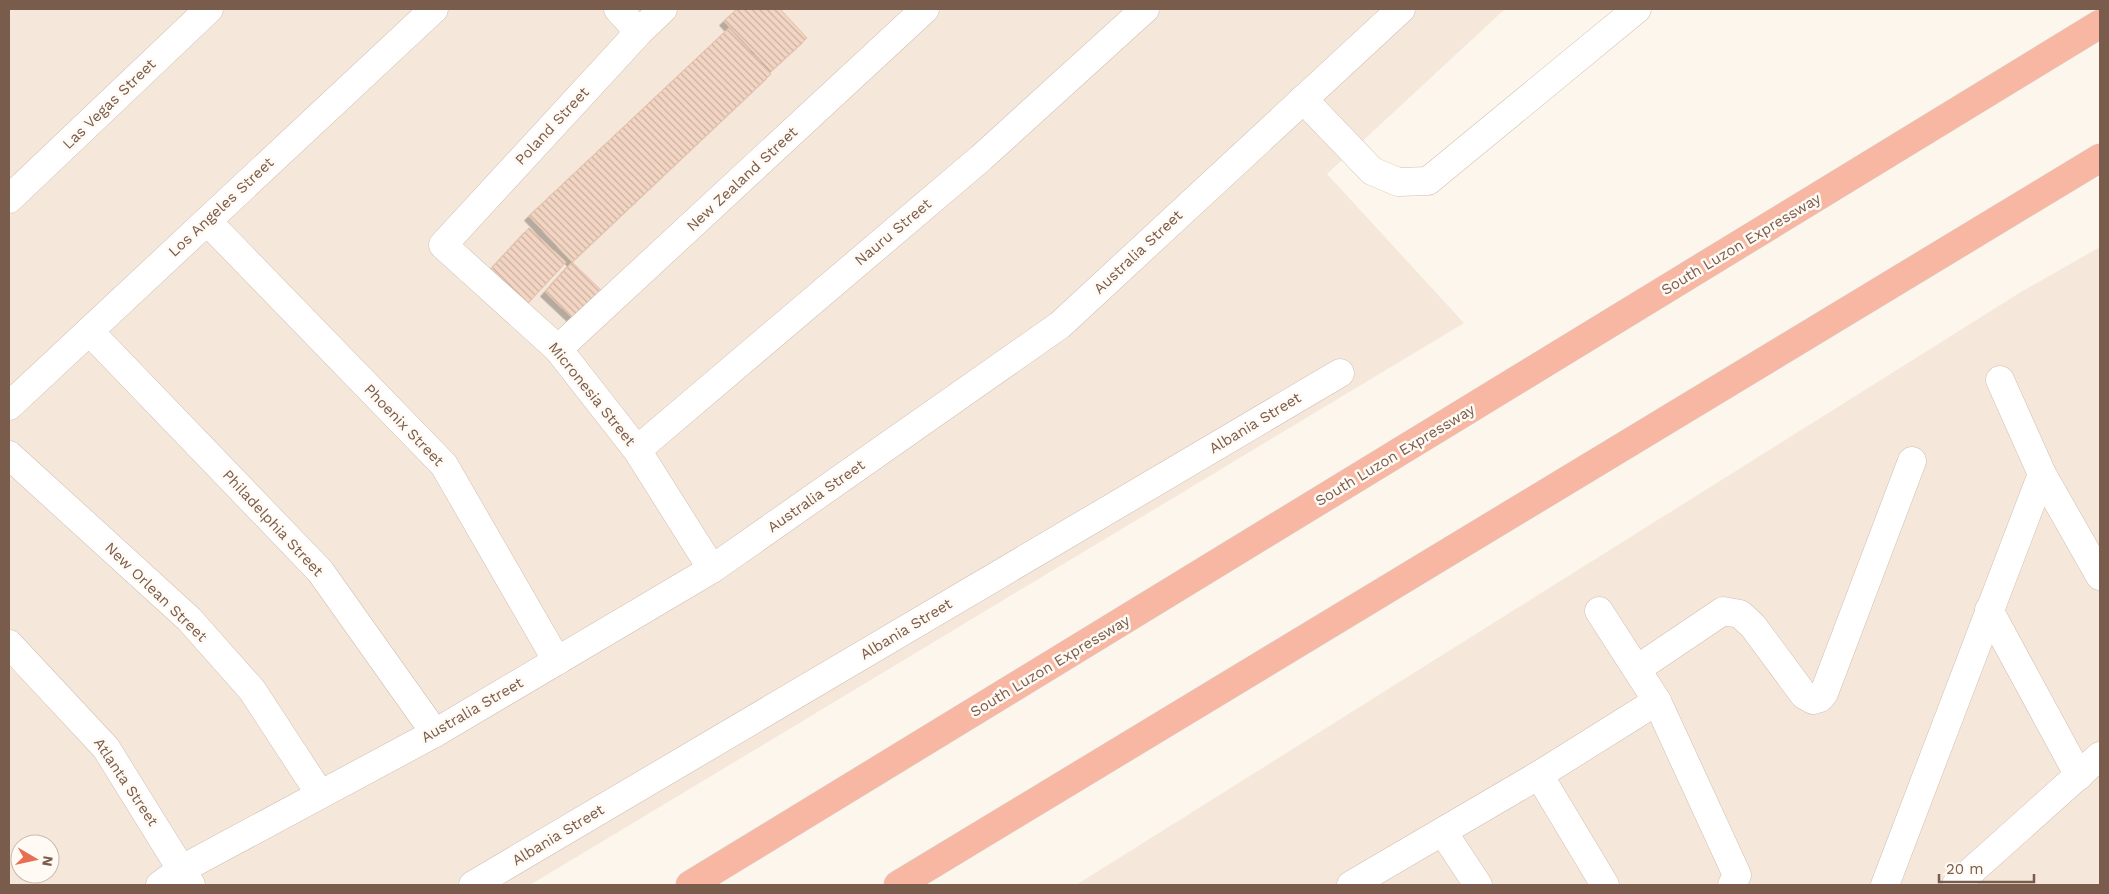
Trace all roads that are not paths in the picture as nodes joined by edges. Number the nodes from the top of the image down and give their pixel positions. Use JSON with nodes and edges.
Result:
{"nodes":[{"id":1,"x":209,"y":9,"type":"edge"},
{"id":2,"x":434,"y":9,"type":"edge"},
{"id":3,"x":618,"y":9,"type":"edge"},
{"id":4,"x":663,"y":9,"type":"edge"},
{"id":5,"x":926,"y":9,"type":"edge"},
{"id":6,"x":1145,"y":9,"type":"edge"},
{"id":7,"x":1401,"y":9,"type":"edge"},
{"id":8,"x":1637,"y":9,"type":"edge"},
{"id":9,"x":2100,"y":24,"type":"edge"},
{"id":10,"x":639,"y":32,"type":"junction"},
{"id":11,"x":1303,"y":99,"type":"junction"},
{"id":12,"x":2100,"y":158,"type":"edge"},
{"id":13,"x":9,"y":199,"type":"edge"},
{"id":14,"x":207,"y":221,"type":"junction"},
{"id":15,"x":443,"y":244,"type":"joint"},
{"id":16,"x":89,"y":331,"type":"junction"},
{"id":17,"x":558,"y":349,"type":"junction"},
{"id":18,"x":1340,"y":373,"type":"dead end"},
{"id":19,"x":2000,"y":380,"type":"dead end"},
{"id":20,"x":9,"y":406,"type":"edge"},
{"id":21,"x":637,"y":450,"type":"junction"},
{"id":22,"x":9,"y":455,"type":"edge"},
{"id":23,"x":1912,"y":461,"type":"dead end"},
{"id":24,"x":2042,"y":474,"type":"junction"},
{"id":25,"x":712,"y":569,"type":"junction"},
{"id":26,"x":2100,"y":576,"type":"edge"},
{"id":27,"x":1989,"y":610,"type":"junction"},
{"id":28,"x":1599,"y":611,"type":"dead end"},
{"id":29,"x":9,"y":644,"type":"edge"},
{"id":30,"x":557,"y":661,"type":"junction"},
{"id":31,"x":1636,"y":669,"type":"junction"},
{"id":32,"x":1657,"y":702,"type":"junction"},
{"id":33,"x":435,"y":733,"type":"junction"},
{"id":34,"x":2100,"y":756,"type":"edge"},
{"id":35,"x":1539,"y":775,"type":"junction"},
{"id":36,"x":2079,"y":776,"type":"junction"},
{"id":37,"x":320,"y":794,"type":"junction"},
{"id":38,"x":1443,"y":832,"type":"junction"},
{"id":39,"x":187,"y":877,"type":"edge"},
{"id":40,"x":160,"y":885,"type":"edge"},
{"id":41,"x":473,"y":885,"type":"edge"},
{"id":42,"x":690,"y":885,"type":"edge"},
{"id":43,"x":898,"y":885,"type":"edge"},
{"id":44,"x":1350,"y":885,"type":"edge"},
{"id":45,"x":1478,"y":885,"type":"edge"},
{"id":46,"x":1605,"y":885,"type":"edge"},
{"id":47,"x":1732,"y":885,"type":"edge"},
{"id":48,"x":1885,"y":885,"type":"edge"},
{"id":49,"x":1956,"y":885,"type":"edge"}],
"edges":[{"from":1,"to":13,"type":"street","name":"Las Vegas Street"},
{"from":2,"to":14,"type":"street","name":"Los Angeles Street"},
{"from":3,"to":10,"type":"street"},
{"from":4,"to":10,"type":"street","name":"Poland Street"},
{"from":5,"to":17,"type":"street","name":"New Zealand Street"},
{"from":6,"to":21,"type":"street","name":"Nauru Street"},
{"from":7,"to":11,"type":"street","name":"Australia Street"},
{"from":8,"to":11,"type":"street"},
{"from":9,"to":42,"type":"highway","name":"South Luzon Expressway"},
{"from":10,"to":15,"type":"street","name":"Poland Street"},
{"from":11,"to":25,"type":"street","name":"Australia Street"},
{"from":12,"to":43,"type":"highway"},
{"from":14,"to":16,"type":"street","name":"Los Angeles Street"},
{"from":14,"to":30,"type":"street","name":"Phoenix Street"},
{"from":15,"to":17,"type":"street","name":"Micronesia Street"},
{"from":16,"to":20,"type":"street","name":"Los Angeles Street"},
{"from":16,"to":33,"type":"street","name":"Philadelphia Street"},
{"from":17,"to":21,"type":"street","name":"Micronesia Street"},
{"from":18,"to":41,"type":"street","name":"Albania Street"},
{"from":19,"to":24,"type":"street"},
{"from":21,"to":25,"type":"street","name":"Micronesia Street"},
{"from":22,"to":37,"type":"street","name":"New Orlean Street"},
{"from":23,"to":31,"type":"street"},
{"from":24,"to":26,"type":"street"},
{"from":24,"to":27,"type":"street"},
{"from":25,"to":30,"type":"street","name":"Australia Street"},
{"from":27,"to":36,"type":"street"},
{"from":27,"to":48,"type":"street"},
{"from":28,"to":31,"type":"street"},
{"from":29,"to":39,"type":"street","name":"Atlanta Street"},
{"from":30,"to":33,"type":"street","name":"Australia Street"},
{"from":31,"to":32,"type":"street"},
{"from":32,"to":35,"type":"street"},
{"from":32,"to":47,"type":"street"},
{"from":33,"to":37,"type":"street","name":"Australia Street"},
{"from":34,"to":36,"type":"street"},
{"from":35,"to":38,"type":"street"},
{"from":35,"to":46,"type":"street"},
{"from":36,"to":49,"type":"street"},
{"from":37,"to":39,"type":"street","name":"Australia Street"},
{"from":38,"to":44,"type":"street"},
{"from":38,"to":45,"type":"street"},
{"from":39,"to":40,"type":"street","name":"Australia Street"}]}
